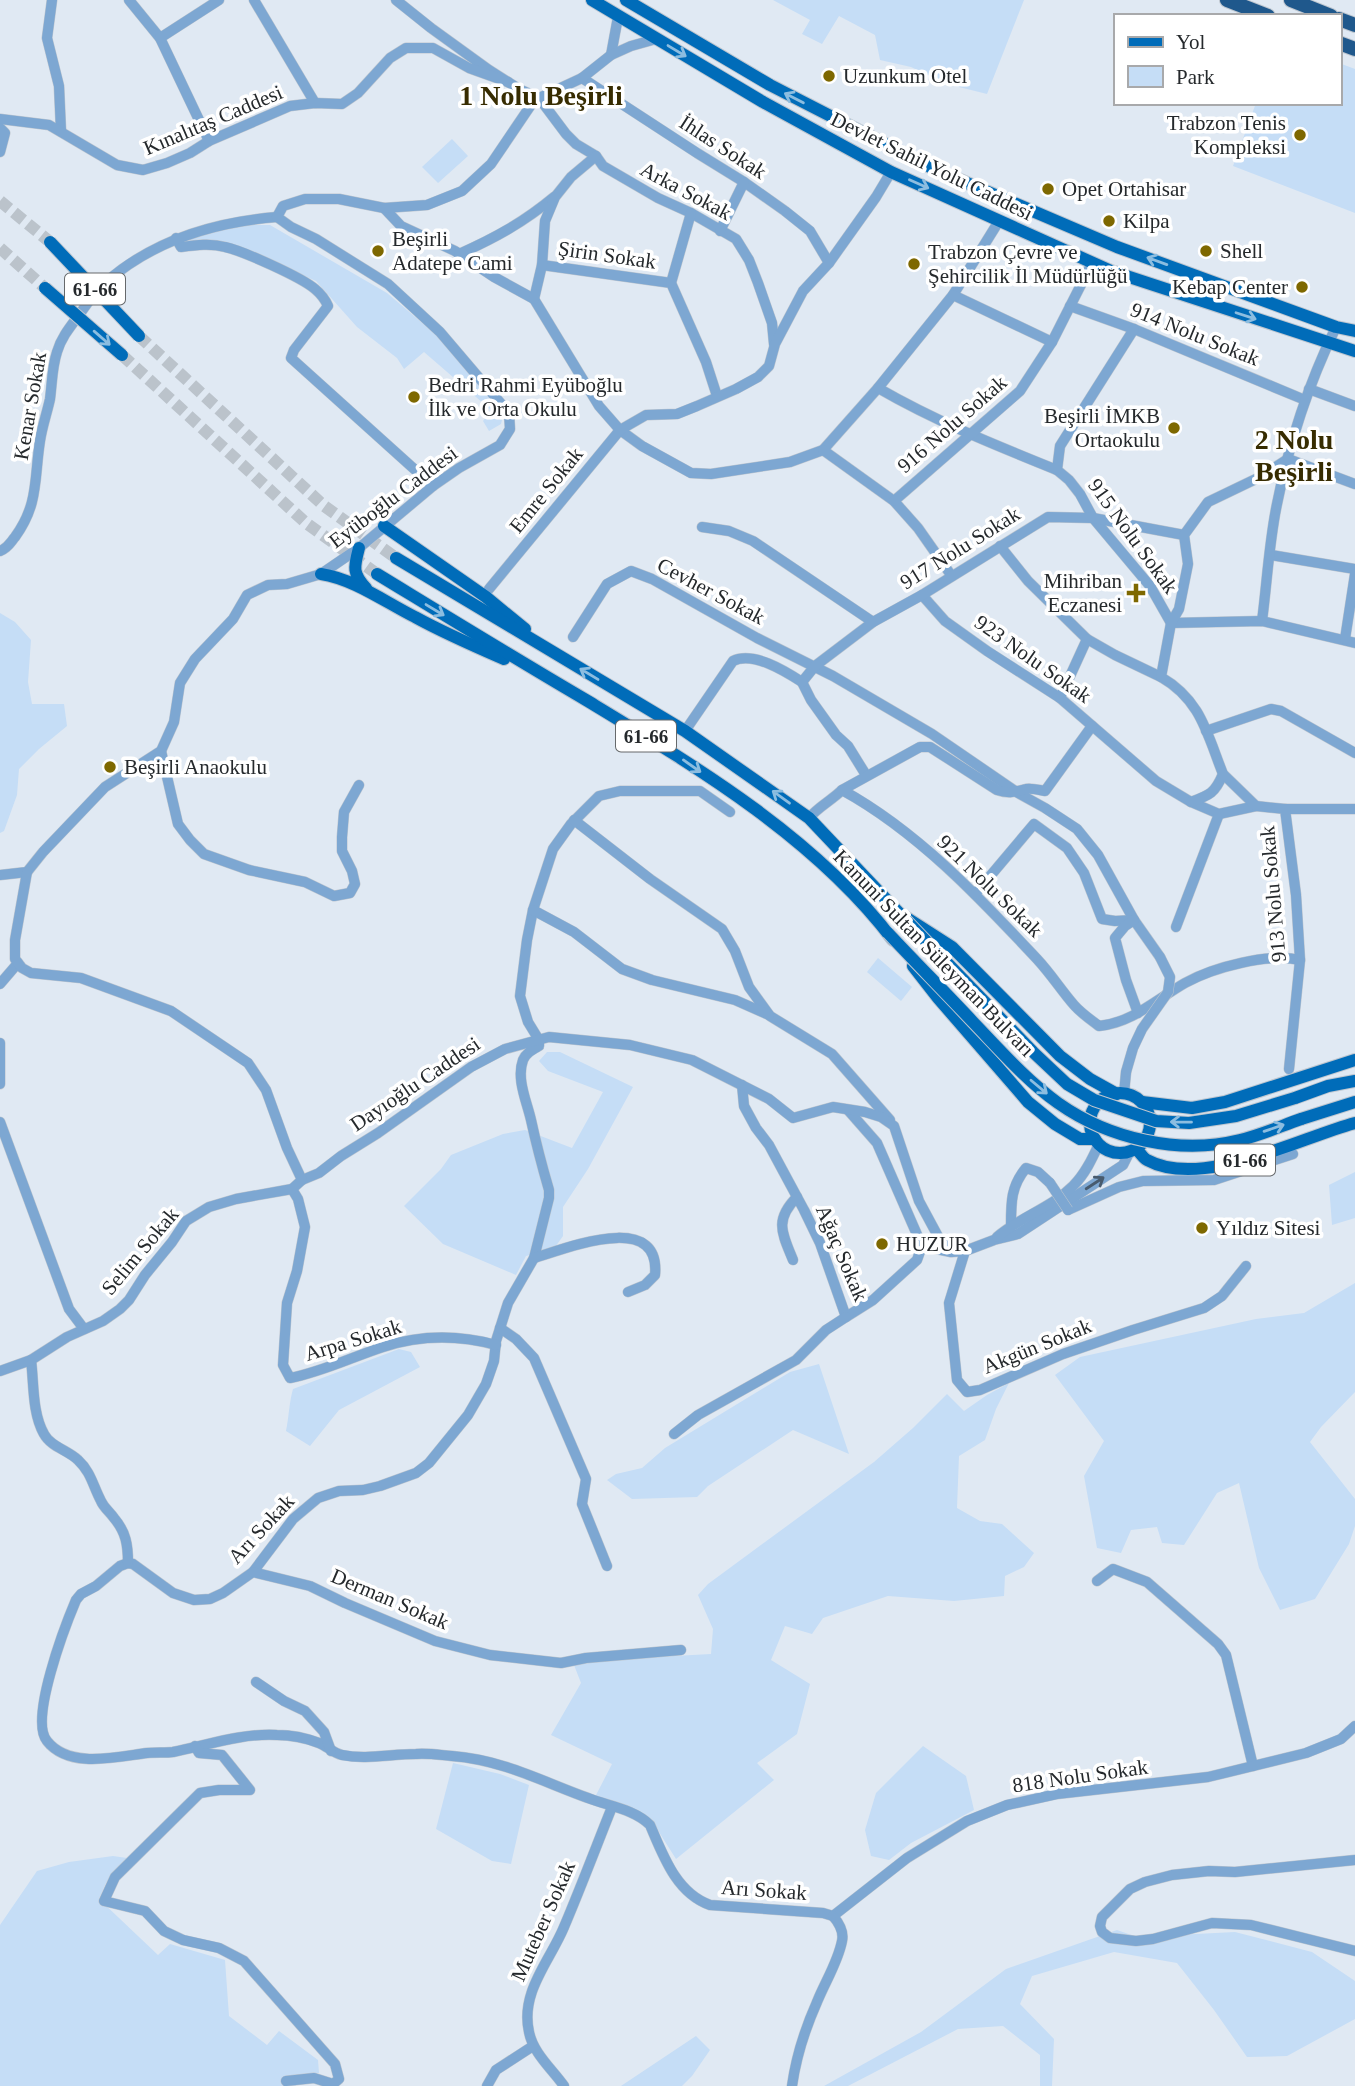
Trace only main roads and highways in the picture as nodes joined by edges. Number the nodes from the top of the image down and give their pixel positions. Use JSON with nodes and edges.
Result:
{"nodes":[{"id":1,"x":592,"y":0,"type":"edge"},
{"id":2,"x":626,"y":0,"type":"edge"},
{"id":3,"x":1291,"y":0,"type":"edge"},
{"id":4,"x":1230,"y":2,"type":"edge"},
{"id":5,"x":1263,"y":14,"type":"edge"},
{"id":6,"x":1326,"y":14,"type":"edge"},
{"id":7,"x":50,"y":242,"type":"tunnel mouth"},
{"id":8,"x":45,"y":288,"type":"tunnel mouth"},
{"id":9,"x":1355,"y":331,"type":"edge"},
{"id":10,"x":139,"y":336,"type":"tunnel mouth"},
{"id":11,"x":1355,"y":351,"type":"edge"},
{"id":12,"x":122,"y":355,"type":"tunnel mouth"},
{"id":13,"x":384,"y":526,"type":"road end"},
{"id":14,"x":359,"y":548,"type":"road end"},
{"id":15,"x":396,"y":558,"type":"tunnel mouth"},
{"id":16,"x":321,"y":574,"type":"road end"},
{"id":17,"x":377,"y":574,"type":"tunnel mouth"},
{"id":18,"x":371,"y":594,"type":"junction"},
{"id":19,"x":561,"y":657,"type":"junction"},
{"id":20,"x":546,"y":677,"type":"junction"},
{"id":21,"x":900,"y":913,"type":"junction"},
{"id":22,"x":888,"y":933,"type":"junction"},
{"id":23,"x":1355,"y":1060,"type":"edge"},
{"id":24,"x":1355,"y":1081,"type":"edge"},
{"id":25,"x":1120,"y":1094,"type":"junction"},
{"id":26,"x":1142,"y":1102,"type":"junction"},
{"id":27,"x":1355,"y":1102,"type":"edge"},
{"id":28,"x":1355,"y":1123,"type":"edge"},
{"id":29,"x":1097,"y":1142,"type":"junction"},
{"id":30,"x":1133,"y":1150,"type":"junction"}],
"edges":[{"from":1,"to":11,"type":"main road","name":"Devlet Sahil Yolu Caddesi","one_way":true},
{"from":9,"to":2,"type":"main road","name":"Devlet Sahil Yolu Caddesi","one_way":true},
{"from":3,"to":6,"type":"highway"},
{"from":4,"to":5,"type":"highway"},
{"from":7,"to":10,"type":"main road","number":"61-66","bridge":true},
{"from":8,"to":12,"type":"main road","number":"61-66","one_way":true,"bridge":true},
{"from":13,"to":19,"type":"main road","number":"61-66"},
{"from":14,"to":18,"type":"main road"},
{"from":15,"to":19,"type":"main road","name":"Kanuni Sultan Süleyman Bulvarı","number":"61-66"},
{"from":16,"to":18,"type":"main road","number":"61-66"},
{"from":17,"to":20,"type":"main road","name":"Kanuni Sultan Süleyman Bulvarı","number":"61-66","one_way":true},
{"from":18,"to":20,"type":"main road","number":"61-66"},
{"from":21,"to":19,"type":"main road","name":"Kanuni Sultan Süleyman Bulvarı","number":"61-66","one_way":true},
{"from":20,"to":22,"type":"main road","name":"Kanuni Sultan Süleyman Bulvarı","number":"61-66","one_way":true},
{"from":24,"to":21,"type":"main road","name":"Kanuni Sultan Süleyman Bulvarı","number":"61-66","one_way":true,"bridge":true},
{"from":21,"to":25,"type":"main road","number":"61-66"},
{"from":22,"to":27,"type":"main road","name":"Kanuni Sultan Süleyman Bulvarı","number":"61-66","one_way":true,"bridge":true},
{"from":22,"to":29,"type":"main road","number":"61-66"},
{"from":23,"to":26,"type":"main road","number":"61-66"},
{"from":25,"to":26,"type":"main road","number":"61-66"},
{"from":25,"to":29,"type":"main road"},
{"from":26,"to":30,"type":"main road"},
{"from":28,"to":30,"type":"main road","number":"61-66"},
{"from":29,"to":30,"type":"main road","number":"61-66"}]}
